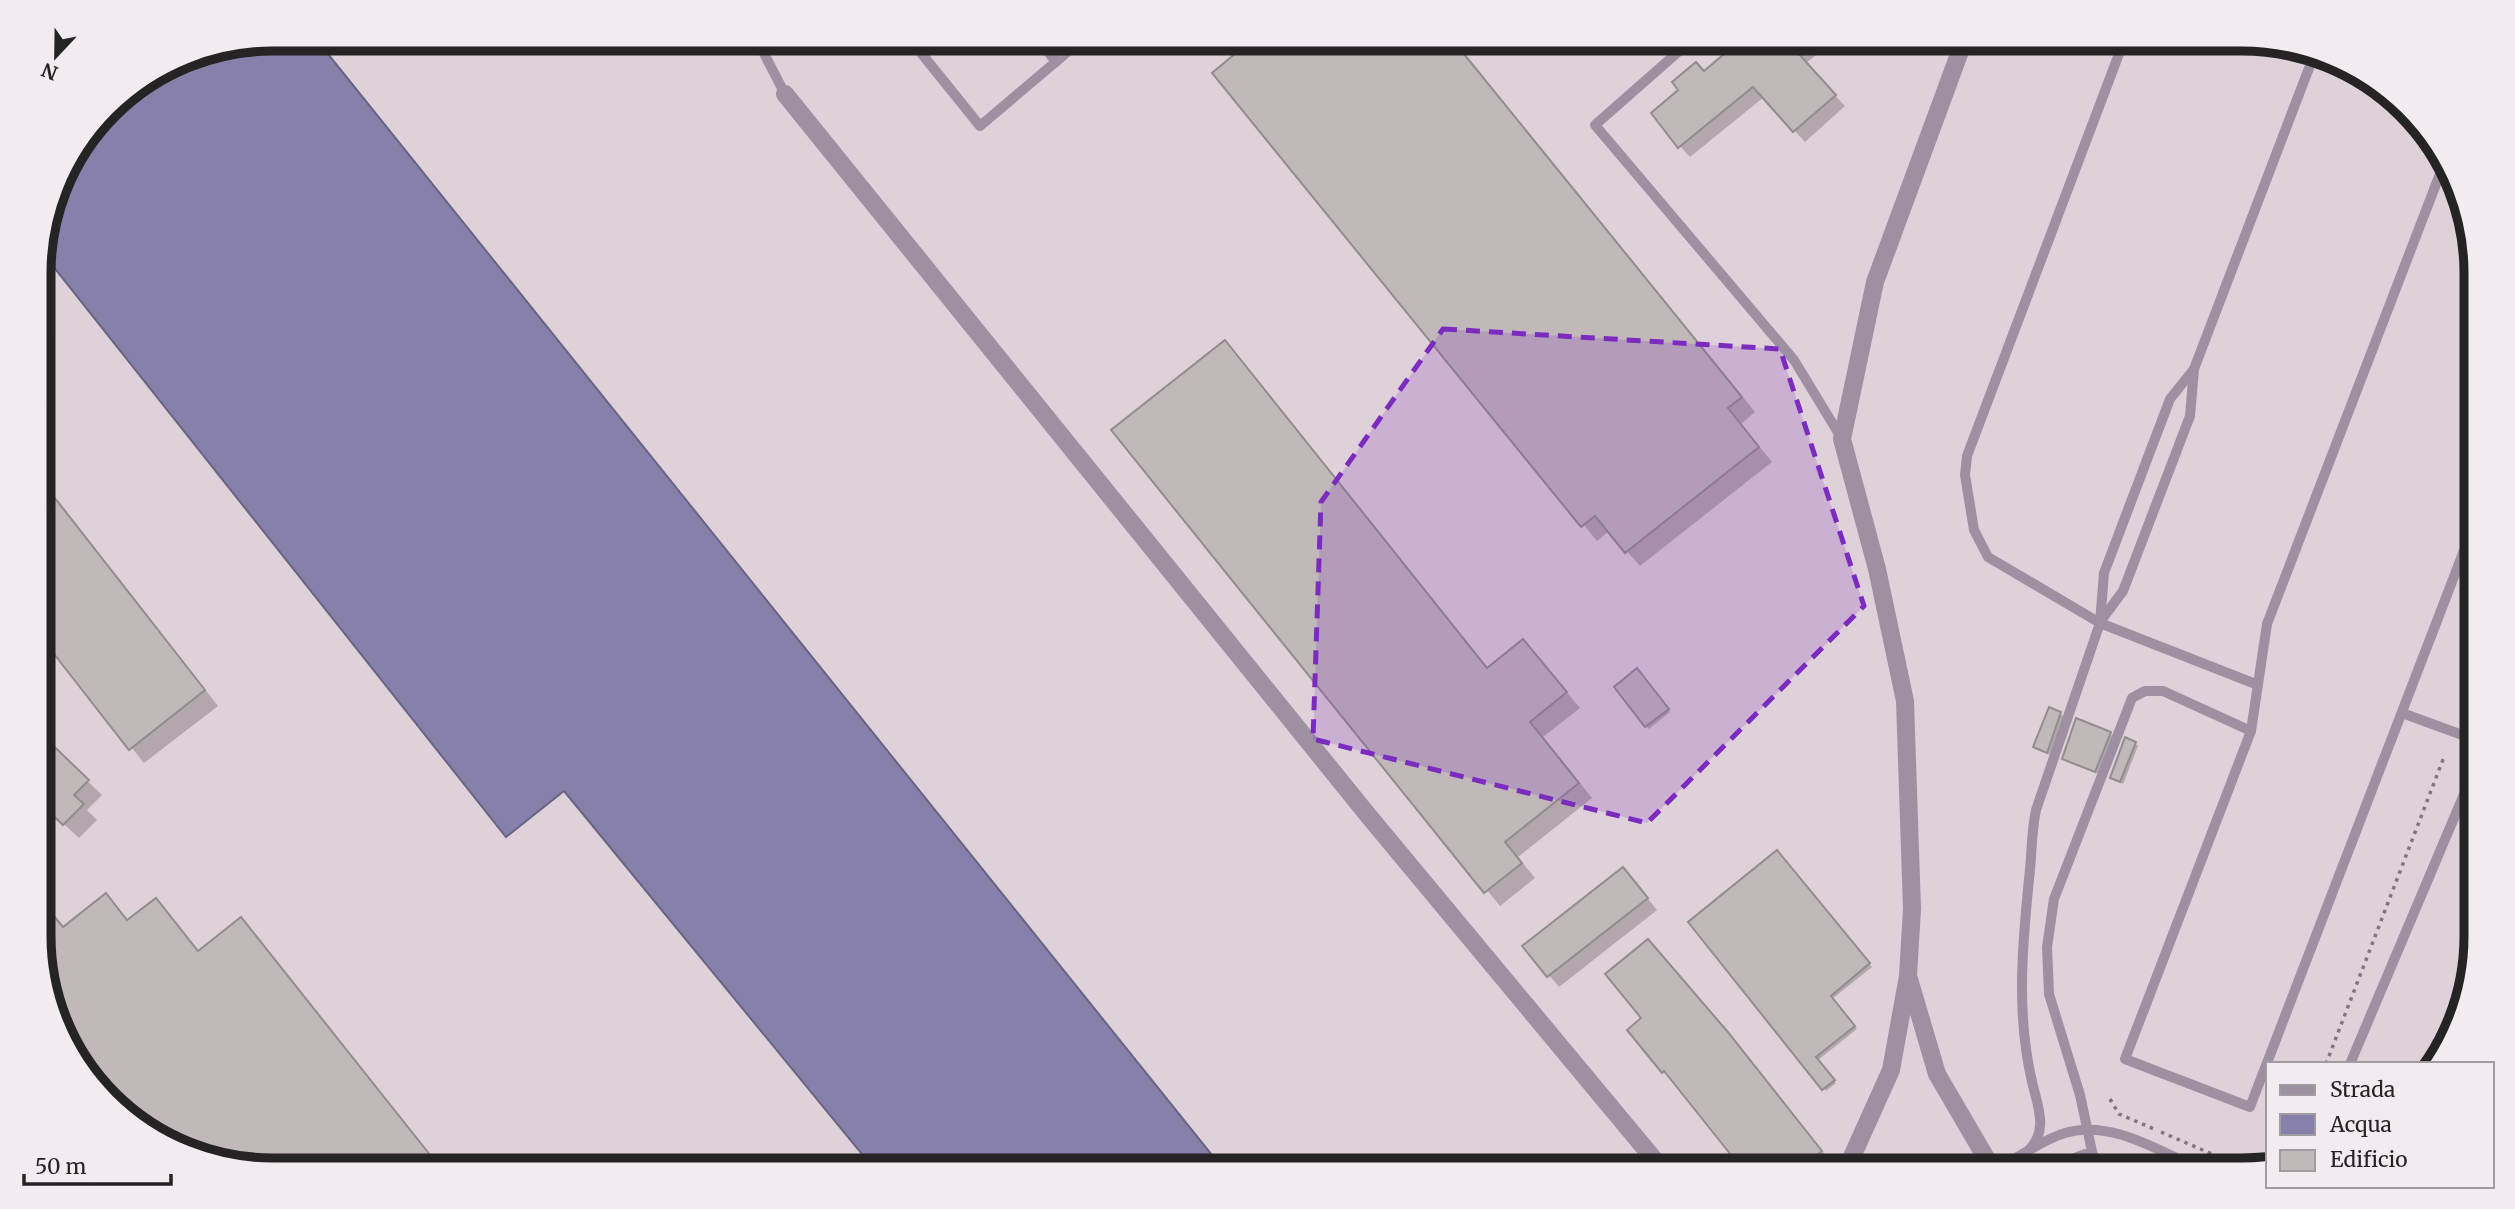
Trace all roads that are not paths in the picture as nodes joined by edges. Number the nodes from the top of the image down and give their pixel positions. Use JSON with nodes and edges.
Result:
{"nodes":[{"id":1,"x":763,"y":51,"type":"edge"},
{"id":2,"x":919,"y":51,"type":"edge"},
{"id":3,"x":1047,"y":51,"type":"edge"},
{"id":4,"x":1069,"y":51,"type":"edge"},
{"id":5,"x":1679,"y":51,"type":"edge"},
{"id":6,"x":1960,"y":51,"type":"edge"},
{"id":7,"x":2120,"y":51,"type":"edge"},
{"id":8,"x":1056,"y":62,"type":"junction"},
{"id":9,"x":2311,"y":62,"type":"edge"},
{"id":10,"x":785,"y":94,"type":"joint"},
{"id":11,"x":2440,"y":173,"type":"edge"},
{"id":12,"x":2194,"y":369,"type":"junction"},
{"id":13,"x":1842,"y":439,"type":"junction"},
{"id":14,"x":2464,"y":551,"type":"edge"},
{"id":15,"x":2100,"y":623,"type":"junction"},
{"id":16,"x":2258,"y":685,"type":"junction"},
{"id":17,"x":2402,"y":713,"type":"junction"},
{"id":18,"x":2251,"y":731,"type":"junction"},
{"id":19,"x":2464,"y":736,"type":"edge"},
{"id":20,"x":2464,"y":794,"type":"edge"},
{"id":21,"x":1908,"y":976,"type":"junction"},
{"id":22,"x":2267,"y":1062,"type":"edge"},
{"id":23,"x":2351,"y":1062,"type":"edge"},
{"id":24,"x":2266,"y":1066,"type":"edge"},
{"id":25,"x":2087,"y":1128,"type":"junction"},
{"id":26,"x":1645,"y":1149,"type":"junction"},
{"id":27,"x":2025,"y":1154,"type":"junction"},
{"id":28,"x":2093,"y":1155,"type":"junction"},
{"id":29,"x":1648,"y":1158,"type":"edge"},
{"id":30,"x":1652,"y":1158,"type":"edge"},
{"id":31,"x":1851,"y":1158,"type":"edge"},
{"id":32,"x":1986,"y":1158,"type":"edge"},
{"id":33,"x":2017,"y":1158,"type":"edge"},
{"id":34,"x":2072,"y":1158,"type":"edge"},
{"id":35,"x":2094,"y":1158,"type":"edge"},
{"id":36,"x":2100,"y":1158,"type":"edge"},
{"id":37,"x":2174,"y":1158,"type":"edge"}],
"edges":[{"from":1,"to":10,"type":"lane"},
{"from":2,"to":8,"type":"lane"},
{"from":3,"to":8,"type":"lane"},
{"from":4,"to":8,"type":"lane"},
{"from":5,"to":13,"type":"lane"},
{"from":6,"to":13,"type":"street"},
{"from":7,"to":15,"type":"lane"},
{"from":9,"to":12,"type":"lane"},
{"from":10,"to":26,"type":"street"},
{"from":11,"to":16,"type":"lane"},
{"from":12,"to":15,"type":"lane"},
{"from":12,"to":15,"type":"lane"},
{"from":13,"to":21,"type":"street"},
{"from":14,"to":17,"type":"lane"},
{"from":15,"to":16,"type":"lane"},
{"from":15,"to":27,"type":"lane"},
{"from":16,"to":18,"type":"lane"},
{"from":17,"to":19,"type":"lane"},
{"from":17,"to":22,"type":"lane"},
{"from":18,"to":24,"type":"lane"},
{"from":18,"to":25,"type":"lane"},
{"from":20,"to":23,"type":"lane"},
{"from":21,"to":31,"type":"street"},
{"from":21,"to":32,"type":"street"},
{"from":25,"to":27,"type":"lane"},
{"from":25,"to":28,"type":"lane"},
{"from":25,"to":37,"type":"lane"},
{"from":26,"to":29,"type":"street"},
{"from":26,"to":30,"type":"street"},
{"from":27,"to":33,"type":"lane"},
{"from":28,"to":34,"type":"lane"},
{"from":28,"to":35,"type":"lane"},
{"from":28,"to":36,"type":"lane"}]}
